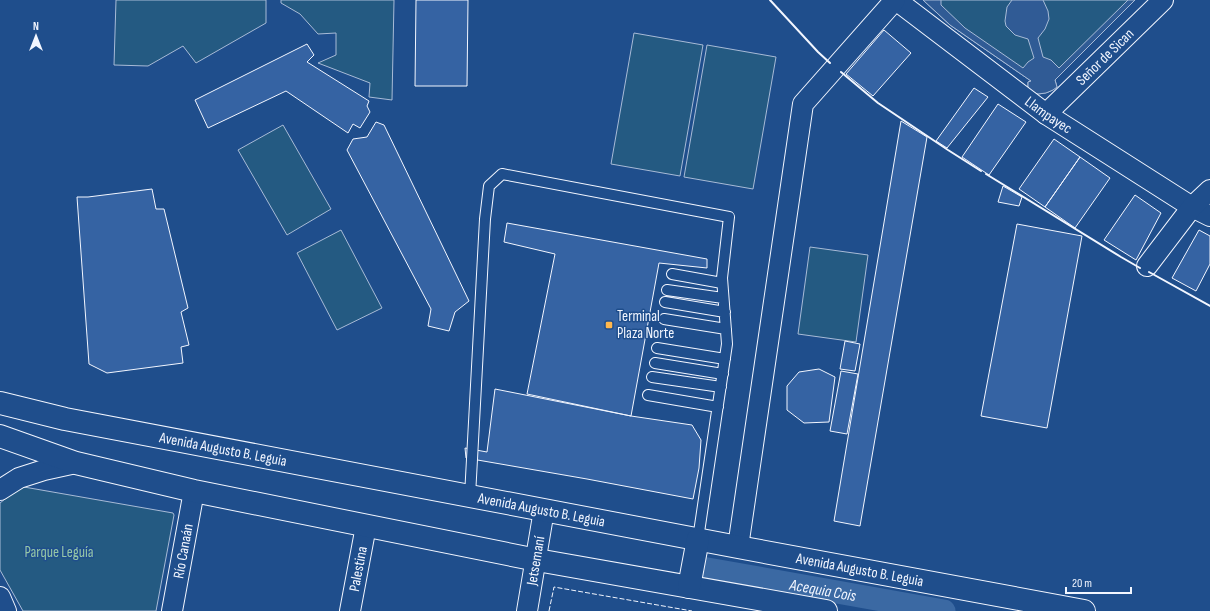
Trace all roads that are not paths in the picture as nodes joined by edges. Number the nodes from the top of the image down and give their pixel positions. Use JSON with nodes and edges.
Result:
{"nodes":[{"id":1,"x":895,"y":0,"type":"edge"},
{"id":2,"x":1163,"y":0,"type":"edge"},
{"id":3,"x":1046,"y":114,"type":"junction"},
{"id":4,"x":1210,"y":190,"type":"edge"},
{"id":5,"x":1192,"y":207,"type":"junction"},
{"id":6,"x":1210,"y":216,"type":"edge"},
{"id":7,"x":1147,"y":266,"type":"dead end"},
{"id":8,"x":672,"y":274,"type":"dead end"},
{"id":9,"x":722,"y":283,"type":"junction"},
{"id":10,"x":666,"y":290,"type":"dead end"},
{"id":11,"x":723,"y":298,"type":"junction"},
{"id":12,"x":665,"y":302,"type":"dead end"},
{"id":13,"x":725,"y":312,"type":"junction"},
{"id":14,"x":664,"y":319,"type":"dead end"},
{"id":15,"x":726,"y":329,"type":"junction"},
{"id":16,"x":657,"y":348,"type":"dead end"},
{"id":17,"x":725,"y":359,"type":"junction"},
{"id":18,"x":655,"y":363,"type":"dead end"},
{"id":19,"x":723,"y":374,"type":"junction"},
{"id":20,"x":652,"y":377,"type":"dead end"},
{"id":21,"x":721,"y":387,"type":"junction"},
{"id":22,"x":648,"y":395,"type":"dead end"},
{"id":23,"x":0,"y":403,"type":"edge"},
{"id":24,"x":718,"y":407,"type":"junction"},
{"id":25,"x":0,"y":436,"type":"edge"},
{"id":26,"x":76,"y":463,"type":"junction"},
{"id":27,"x":0,"y":490,"type":"edge"},
{"id":28,"x":194,"y":491,"type":"junction"},
{"id":29,"x":470,"y":496,"type":"junction"},
{"id":30,"x":544,"y":510,"type":"junction"},
{"id":31,"x":366,"y":526,"type":"junction"},
{"id":32,"x":698,"y":540,"type":"junction"},
{"id":33,"x":738,"y":547,"type":"junction"},
{"id":34,"x":537,"y":560,"type":"junction"},
{"id":35,"x":689,"y":587,"type":"junction"},
{"id":36,"x":0,"y":597,"type":"edge"},
{"id":37,"x":6,"y":611,"type":"edge"},
{"id":38,"x":172,"y":611,"type":"edge"},
{"id":39,"x":350,"y":611,"type":"edge"},
{"id":40,"x":527,"y":611,"type":"edge"},
{"id":41,"x":826,"y":611,"type":"edge"},
{"id":42,"x":1084,"y":611,"type":"edge"}],
"edges":[{"from":1,"to":3,"type":"street","name":"Llampayec"},
{"from":1,"to":33,"type":"street"},
{"from":2,"to":3,"type":"street","name":"Señor de Sican"},
{"from":3,"to":5,"type":"street","name":"Llampayec"},
{"from":4,"to":5,"type":"street"},
{"from":5,"to":6,"type":"street","name":"Llampayec"},
{"from":5,"to":7,"type":"street"},
{"from":8,"to":9,"type":"lane"},
{"from":9,"to":11,"type":"lane"},
{"from":9,"to":29,"type":"lane"},
{"from":10,"to":11,"type":"lane"},
{"from":11,"to":13,"type":"lane"},
{"from":12,"to":13,"type":"lane"},
{"from":13,"to":15,"type":"lane"},
{"from":14,"to":15,"type":"lane"},
{"from":15,"to":17,"type":"lane"},
{"from":16,"to":17,"type":"lane"},
{"from":17,"to":19,"type":"lane"},
{"from":18,"to":19,"type":"lane"},
{"from":19,"to":21,"type":"lane"},
{"from":20,"to":21,"type":"lane"},
{"from":21,"to":24,"type":"lane"},
{"from":22,"to":24,"type":"lane"},
{"from":23,"to":29,"type":"main road","name":"Avenida Augusto B. Leguia"},
{"from":24,"to":32,"type":"lane"},
{"from":25,"to":26,"type":"main road"},
{"from":26,"to":27,"type":"street"},
{"from":26,"to":28,"type":"main road"},
{"from":28,"to":31,"type":"main road"},
{"from":28,"to":38,"type":"street","name":"Río Canaán"},
{"from":29,"to":30,"type":"main road","name":"Avenida Augusto B. Leguia"},
{"from":30,"to":32,"type":"main road","name":"Avenida Augusto B. Leguia"},
{"from":30,"to":34,"type":"street","name":"Jetsemaní"},
{"from":31,"to":34,"type":"main road"},
{"from":31,"to":39,"type":"street","name":"Palestina"},
{"from":32,"to":33,"type":"main road","name":"Avenida Augusto B. Leguia"},
{"from":32,"to":35,"type":"main road"},
{"from":33,"to":42,"type":"main road","name":"Avenida Augusto B. Leguia"},
{"from":34,"to":35,"type":"main road"},
{"from":34,"to":40,"type":"street","name":"Jetsemaní"},
{"from":35,"to":41,"type":"main road"},
{"from":36,"to":37,"type":"street"}]}
